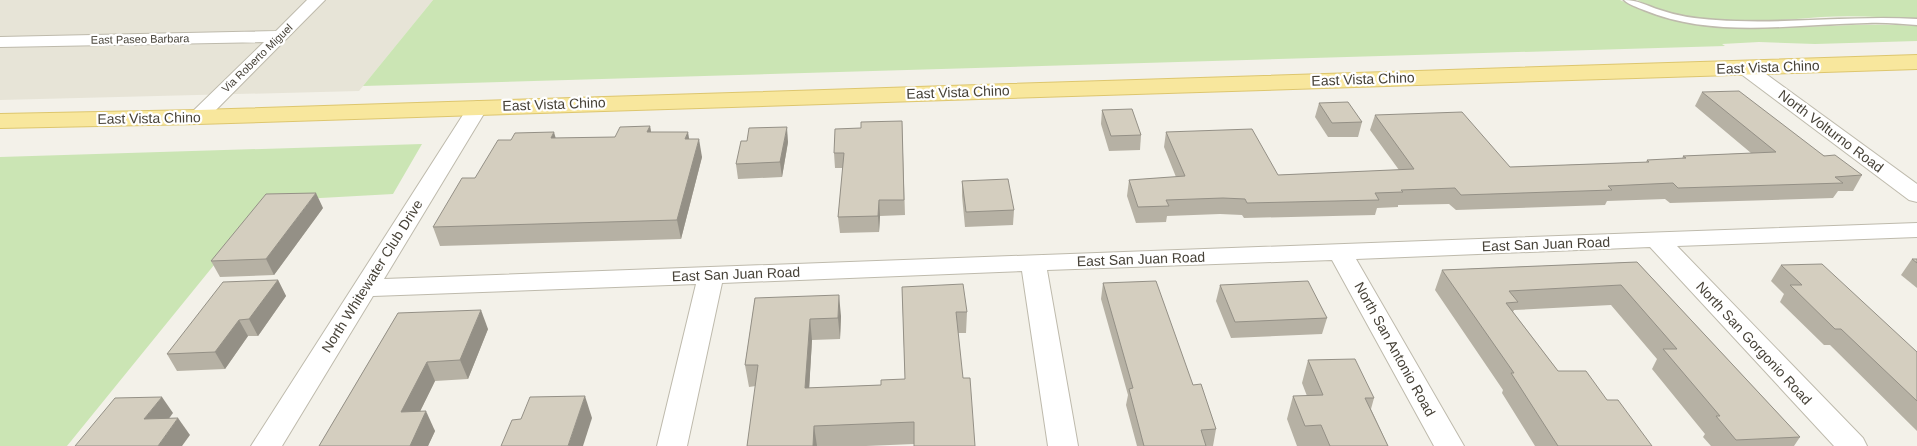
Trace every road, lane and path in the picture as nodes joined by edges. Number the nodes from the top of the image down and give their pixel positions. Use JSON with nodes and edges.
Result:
{"nodes":[{"id":1,"x":317,"y":0,"type":"edge"},
{"id":2,"x":1628,"y":0,"type":"edge"},
{"id":3,"x":1917,"y":22,"type":"edge"},
{"id":4,"x":280,"y":36,"type":"junction"},
{"id":5,"x":0,"y":42,"type":"edge"},
{"id":6,"x":1917,"y":62,"type":"edge"},
{"id":7,"x":1744,"y":67,"type":"junction"},
{"id":8,"x":478,"y":107,"type":"junction"},
{"id":9,"x":198,"y":117,"type":"junction"},
{"id":10,"x":0,"y":121,"type":"edge"},
{"id":11,"x":1917,"y":195,"type":"edge"},
{"id":12,"x":1917,"y":230,"type":"edge"},
{"id":13,"x":1657,"y":240,"type":"junction"},
{"id":14,"x":1340,"y":252,"type":"junction"},
{"id":15,"x":1034,"y":263,"type":"junction"},
{"id":16,"x":712,"y":275,"type":"junction"},
{"id":17,"x":365,"y":288,"type":"junction"},
{"id":18,"x":266,"y":446,"type":"edge"},
{"id":19,"x":672,"y":446,"type":"edge"},
{"id":20,"x":1063,"y":446,"type":"edge"},
{"id":21,"x":1449,"y":446,"type":"edge"},
{"id":22,"x":1852,"y":446,"type":"edge"}],
"edges":[{"from":1,"to":4,"type":"street","name":"Via Roberto Miguel"},
{"from":2,"to":3,"type":"lane"},
{"from":4,"to":5,"type":"street","name":"East Paseo Barbara"},
{"from":4,"to":9,"type":"street","name":"Via Roberto Miguel"},
{"from":6,"to":7,"type":"main road","name":"East Vista Chino"},
{"from":7,"to":8,"type":"main road","name":"East Vista Chino"},
{"from":7,"to":11,"type":"street","name":"North Volturno Road"},
{"from":8,"to":9,"type":"main road","name":"East Vista Chino"},
{"from":8,"to":17,"type":"street","name":"North Whitewater Club Drive"},
{"from":9,"to":10,"type":"main road","name":"East Vista Chino"},
{"from":12,"to":13,"type":"street","name":"East San Juan Road"},
{"from":13,"to":14,"type":"street","name":"East San Juan Road"},
{"from":13,"to":22,"type":"street","name":"North San Gorgonio Road"},
{"from":14,"to":15,"type":"street","name":"East San Juan Road"},
{"from":14,"to":21,"type":"street","name":"North San Antonio Road"},
{"from":15,"to":16,"type":"street","name":"East San Juan Road"},
{"from":15,"to":20,"type":"street"},
{"from":16,"to":17,"type":"street","name":"East San Juan Road"},
{"from":16,"to":19,"type":"street"},
{"from":17,"to":18,"type":"street","name":"North Whitewater Club Drive"}]}
